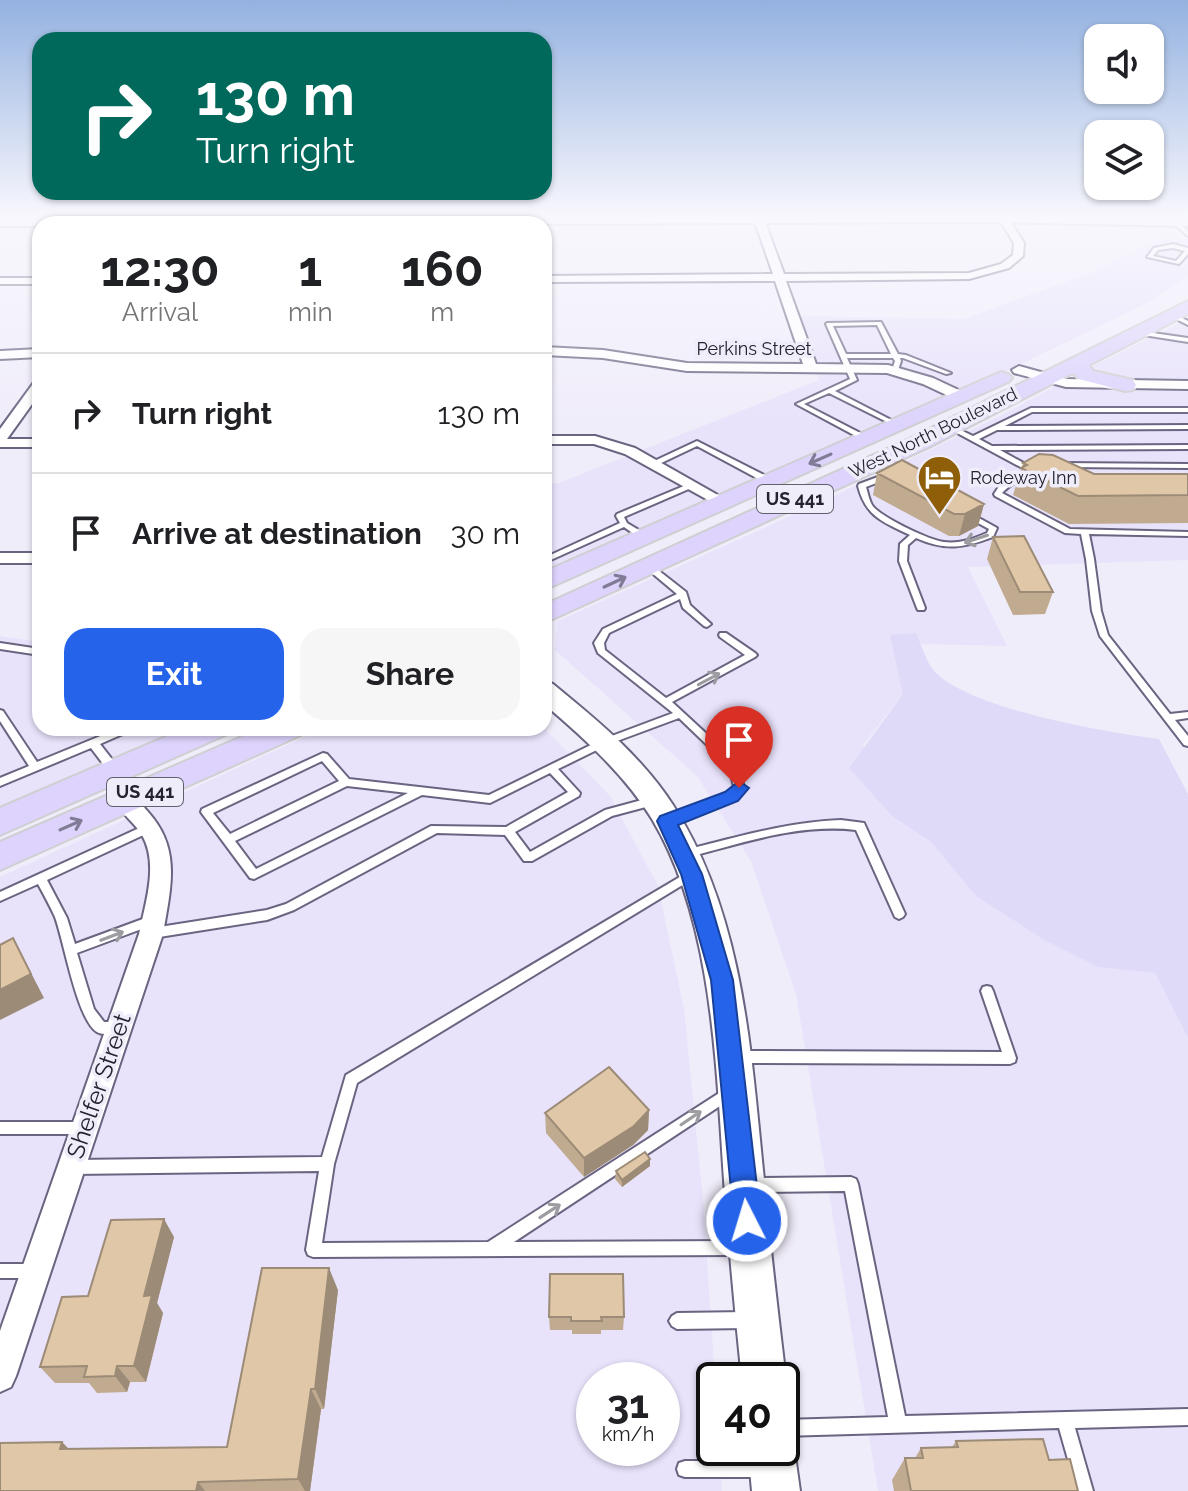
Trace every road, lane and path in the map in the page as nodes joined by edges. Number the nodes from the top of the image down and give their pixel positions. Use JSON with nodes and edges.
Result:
{"nodes":[{"id":1,"x":783,"y":286,"type":"edge"},
{"id":2,"x":1164,"y":297,"type":"dead end"},
{"id":3,"x":1183,"y":315,"type":"edge"},
{"id":4,"x":1139,"y":333,"type":"junction"},
{"id":5,"x":1188,"y":340,"type":"edge"},
{"id":6,"x":552,"y":351,"type":"edge"},
{"id":7,"x":32,"y":353,"type":"edge"},
{"id":8,"x":0,"y":355,"type":"edge"},
{"id":9,"x":844,"y":362,"type":"junction"},
{"id":10,"x":896,"y":363,"type":"junction"},
{"id":11,"x":1076,"y":363,"type":"junction"},
{"id":12,"x":811,"y":368,"type":"junction"},
{"id":13,"x":1019,"y":370,"type":"junction"},
{"id":14,"x":948,"y":373,"type":"dead end"},
{"id":15,"x":1043,"y":379,"type":"junction"},
{"id":16,"x":1125,"y":385,"type":"junction"},
{"id":17,"x":1188,"y":385,"type":"edge"},
{"id":18,"x":830,"y":391,"type":"junction"},
{"id":19,"x":32,"y":395,"type":"edge"},
{"id":20,"x":960,"y":396,"type":"junction"},
{"id":21,"x":1188,"y":410,"type":"edge"},
{"id":22,"x":897,"y":425,"type":"junction"},
{"id":23,"x":950,"y":427,"type":"junction"},
{"id":24,"x":1188,"y":427,"type":"edge"},
{"id":25,"x":996,"y":428,"type":"junction"},
{"id":26,"x":865,"y":439,"type":"junction"},
{"id":27,"x":974,"y":439,"type":"junction"},
{"id":28,"x":552,"y":440,"type":"edge"},
{"id":29,"x":0,"y":441,"type":"edge"},
{"id":30,"x":32,"y":443,"type":"edge"},
{"id":31,"x":1188,"y":447,"type":"edge"},
{"id":32,"x":990,"y":448,"type":"junction"},
{"id":33,"x":654,"y":463,"type":"junction"},
{"id":34,"x":1054,"y":465,"type":"edge"},
{"id":35,"x":1188,"y":466,"type":"edge"},
{"id":36,"x":1032,"y":467,"type":"junction"},
{"id":37,"x":1045,"y":476,"type":"edge"},
{"id":38,"x":769,"y":481,"type":"junction"},
{"id":39,"x":855,"y":481,"type":"junction"},
{"id":40,"x":694,"y":485,"type":"junction"},
{"id":41,"x":722,"y":502,"type":"junction"},
{"id":42,"x":953,"y":505,"type":"edge"},
{"id":43,"x":634,"y":530,"type":"junction"},
{"id":44,"x":1085,"y":533,"type":"junction"},
{"id":45,"x":916,"y":534,"type":"junction"},
{"id":46,"x":1188,"y":534,"type":"edge"},
{"id":47,"x":0,"y":558,"type":"edge"},
{"id":48,"x":32,"y":558,"type":"edge"},
{"id":49,"x":649,"y":566,"type":"junction"},
{"id":50,"x":552,"y":571,"type":"edge"},
{"id":51,"x":683,"y":594,"type":"junction"},
{"id":52,"x":921,"y":608,"type":"dead end"},
{"id":53,"x":552,"y":611,"type":"edge"},
{"id":54,"x":707,"y":624,"type":"dead end"},
{"id":55,"x":723,"y":635,"type":"dead end"},
{"id":56,"x":0,"y":646,"type":"edge"},
{"id":57,"x":32,"y":651,"type":"edge"},
{"id":58,"x":552,"y":697,"type":"edge"},
{"id":59,"x":665,"y":702,"type":"junction"},
{"id":60,"x":0,"y":713,"type":"edge"},
{"id":61,"x":680,"y":714,"type":"junction"},
{"id":62,"x":1188,"y":715,"type":"edge"},
{"id":63,"x":1168,"y":717,"type":"junction"},
{"id":64,"x":112,"y":736,"type":"edge"},
{"id":65,"x":201,"y":736,"type":"edge"},
{"id":66,"x":267,"y":736,"type":"edge"},
{"id":67,"x":605,"y":742,"type":"junction"},
{"id":68,"x":1188,"y":743,"type":"edge"},
{"id":69,"x":94,"y":744,"type":"junction"},
{"id":70,"x":35,"y":767,"type":"junction"},
{"id":71,"x":551,"y":768,"type":"junction"},
{"id":72,"x":0,"y":782,"type":"edge"},
{"id":73,"x":346,"y":782,"type":"junction"},
{"id":74,"x":120,"y":786,"type":"junction"},
{"id":75,"x":421,"y":791,"type":"junction"},
{"id":76,"x":35,"y":807,"type":"junction"},
{"id":77,"x":661,"y":811,"type":"junction"},
{"id":78,"x":0,"y":822,"type":"edge"},
{"id":79,"x":148,"y":828,"type":"junction"},
{"id":80,"x":508,"y":831,"type":"junction"},
{"id":81,"x":0,"y":836,"type":"edge"},
{"id":82,"x":228,"y":840,"type":"junction"},
{"id":83,"x":0,"y":857,"type":"edge"},
{"id":84,"x":687,"y":864,"type":"junction"},
{"id":85,"x":41,"y":878,"type":"junction"},
{"id":86,"x":0,"y":897,"type":"edge"},
{"id":87,"x":899,"y":914,"type":"dead end"},
{"id":88,"x":152,"y":927,"type":"junction"},
{"id":89,"x":70,"y":951,"type":"junction"},
{"id":90,"x":987,"y":991,"type":"dead end"},
{"id":91,"x":119,"y":1026,"type":"junction"},
{"id":92,"x":734,"y":1073,"type":"junction"},
{"id":93,"x":0,"y":1128,"type":"edge"},
{"id":94,"x":85,"y":1128,"type":"junction"},
{"id":95,"x":327,"y":1164,"type":"junction"},
{"id":96,"x":71,"y":1167,"type":"junction"},
{"id":97,"x":744,"y":1185,"type":"junction"},
{"id":98,"x":750,"y":1248,"type":"junction"},
{"id":99,"x":489,"y":1249,"type":"junction"},
{"id":100,"x":0,"y":1271,"type":"edge"},
{"id":101,"x":36,"y":1271,"type":"junction"},
{"id":102,"x":758,"y":1320,"type":"junction"},
{"id":103,"x":677,"y":1321,"type":"dead end"},
{"id":104,"x":762,"y":1362,"type":"edge"},
{"id":105,"x":0,"y":1376,"type":"edge"},
{"id":106,"x":1188,"y":1417,"type":"edge"},
{"id":107,"x":1065,"y":1420,"type":"junction"},
{"id":108,"x":898,"y":1424,"type":"junction"},
{"id":109,"x":800,"y":1452,"type":"edge"},
{"id":110,"x":712,"y":1466,"type":"edge"},
{"id":111,"x":685,"y":1469,"type":"dead end"},
{"id":112,"x":1085,"y":1491,"type":"edge"}],
"edges":[{"from":1,"to":12,"type":"street"},
{"from":2,"to":13,"type":"main road","name":"West North Boulevard","number":"US 441"},
{"from":3,"to":4,"type":"main road","name":"West North Boulevard","number":"US 441"},
{"from":4,"to":5,"type":"lane"},
{"from":4,"to":11,"type":"main road","name":"West North Boulevard","number":"US 441"},
{"from":6,"to":12,"type":"street","name":"Perkins Street"},
{"from":7,"to":8,"type":"street"},
{"from":9,"to":10,"type":"street","name":"Perkins Street"},
{"from":9,"to":10,"type":"lane"},
{"from":9,"to":12,"type":"street","name":"Perkins Street"},
{"from":9,"to":18,"type":"lane"},
{"from":10,"to":14,"type":"lane"},
{"from":10,"to":20,"type":"street","name":"Perkins Street"},
{"from":11,"to":15,"type":"main road","name":"West North Boulevard","number":"US 441"},
{"from":11,"to":16,"type":"main road"},
{"from":13,"to":15,"type":"street"},
{"from":13,"to":20,"type":"main road","name":"West North Boulevard","number":"US 441"},
{"from":15,"to":16,"type":"street"},
{"from":15,"to":23,"type":"main road","name":"West North Boulevard","number":"US 441"},
{"from":16,"to":17,"type":"street"},
{"from":18,"to":22,"type":"lane"},
{"from":18,"to":26,"type":"lane"},
{"from":19,"to":29,"type":"street"},
{"from":20,"to":22,"type":"main road","name":"West North Boulevard","number":"US 441"},
{"from":21,"to":25,"type":"lane"},
{"from":22,"to":26,"type":"main road","name":"West North Boulevard","number":"US 441"},
{"from":23,"to":27,"type":"lane"},
{"from":23,"to":39,"type":"main road","name":"West North Boulevard","number":"US 441"},
{"from":24,"to":25,"type":"lane"},
{"from":25,"to":27,"type":"lane"},
{"from":26,"to":38,"type":"main road","name":"West North Boulevard","number":"US 441","one_way":true},
{"from":27,"to":32,"type":"lane"},
{"from":28,"to":33,"type":"street"},
{"from":29,"to":30,"type":"street"},
{"from":31,"to":32,"type":"lane"},
{"from":32,"to":36,"type":"lane"},
{"from":33,"to":38,"type":"lane"},
{"from":33,"to":40,"type":"street"},
{"from":34,"to":35,"type":"lane"},
{"from":36,"to":37,"type":"lane"},
{"from":36,"to":44,"type":"lane"},
{"from":38,"to":41,"type":"main road","name":"West North Boulevard","number":"US 441"},
{"from":39,"to":45,"type":"lane"},
{"from":39,"to":49,"type":"main road","name":"West North Boulevard","number":"US 441"},
{"from":40,"to":41,"type":"street"},
{"from":40,"to":43,"type":"lane"},
{"from":41,"to":43,"type":"main road","name":"West North Boulevard","number":"US 441"},
{"from":42,"to":45,"type":"lane","one_way":true},
{"from":43,"to":50,"type":"main road","name":"West North Boulevard","number":"US 441"},
{"from":44,"to":46,"type":"lane"},
{"from":44,"to":63,"type":"lane"},
{"from":45,"to":52,"type":"lane"},
{"from":47,"to":48,"type":"street"},
{"from":49,"to":51,"type":"lane"},
{"from":53,"to":49,"type":"main road","name":"West North Boulevard","number":"US 441","one_way":true},
{"from":51,"to":54,"type":"lane"},
{"from":51,"to":59,"type":"lane"},
{"from":59,"to":55,"type":"lane","one_way":true},
{"from":56,"to":57,"type":"lane"},
{"from":58,"to":67,"type":"street"},
{"from":59,"to":61,"type":"lane"},
{"from":60,"to":70,"type":"lane"},
{"from":61,"to":67,"type":"lane"},
{"from":61,"to":77,"type":"lane"},
{"from":62,"to":63,"type":"lane"},
{"from":63,"to":68,"type":"lane"},
{"from":64,"to":69,"type":"lane"},
{"from":65,"to":74,"type":"main road","number":"US 441"},
{"from":66,"to":74,"type":"main road","number":"US 441"},
{"from":67,"to":71,"type":"lane"},
{"from":67,"to":77,"type":"street"},
{"from":69,"to":70,"type":"lane"},
{"from":69,"to":74,"type":"lane"},
{"from":70,"to":72,"type":"lane"},
{"from":71,"to":75,"type":"lane"},
{"from":71,"to":80,"type":"lane"},
{"from":73,"to":75,"type":"lane"},
{"from":73,"to":82,"type":"lane"},
{"from":73,"to":82,"type":"lane"},
{"from":74,"to":76,"type":"main road","number":"US 441"},
{"from":74,"to":79,"type":"street","name":"Shelfer Street"},
{"from":83,"to":74,"type":"main road","number":"US 441","one_way":true},
{"from":75,"to":82,"type":"lane"},
{"from":76,"to":78,"type":"main road","number":"US 441"},
{"from":76,"to":81,"type":"main road"},
{"from":77,"to":80,"type":"lane"},
{"from":77,"to":84,"type":"street"},
{"from":79,"to":85,"type":"lane"},
{"from":79,"to":88,"type":"street","name":"Shelfer Street"},
{"from":80,"to":88,"type":"lane"},
{"from":84,"to":87,"type":"lane"},
{"from":84,"to":92,"type":"street"},
{"from":84,"to":95,"type":"lane"},
{"from":85,"to":86,"type":"lane"},
{"from":85,"to":89,"type":"lane"},
{"from":89,"to":88,"type":"lane","one_way":true},
{"from":88,"to":91,"type":"street","name":"Shelfer Street"},
{"from":89,"to":91,"type":"lane"},
{"from":90,"to":92,"type":"lane"},
{"from":91,"to":94,"type":"street","name":"Shelfer Street"},
{"from":92,"to":97,"type":"street"},
{"from":99,"to":92,"type":"lane","one_way":true},
{"from":93,"to":94,"type":"lane"},
{"from":94,"to":96,"type":"street","name":"Shelfer Street"},
{"from":95,"to":96,"type":"lane"},
{"from":95,"to":99,"type":"lane"},
{"from":96,"to":101,"type":"street","name":"Shelfer Street"},
{"from":97,"to":98,"type":"street"},
{"from":97,"to":108,"type":"lane"},
{"from":98,"to":99,"type":"lane"},
{"from":98,"to":102,"type":"street"},
{"from":100,"to":101,"type":"lane"},
{"from":101,"to":105,"type":"street","name":"Shelfer Street"},
{"from":102,"to":103,"type":"lane"},
{"from":102,"to":104,"type":"street"},
{"from":106,"to":107,"type":"lane"},
{"from":107,"to":108,"type":"lane"},
{"from":107,"to":112,"type":"lane"},
{"from":108,"to":109,"type":"lane"},
{"from":110,"to":111,"type":"lane"}]}
